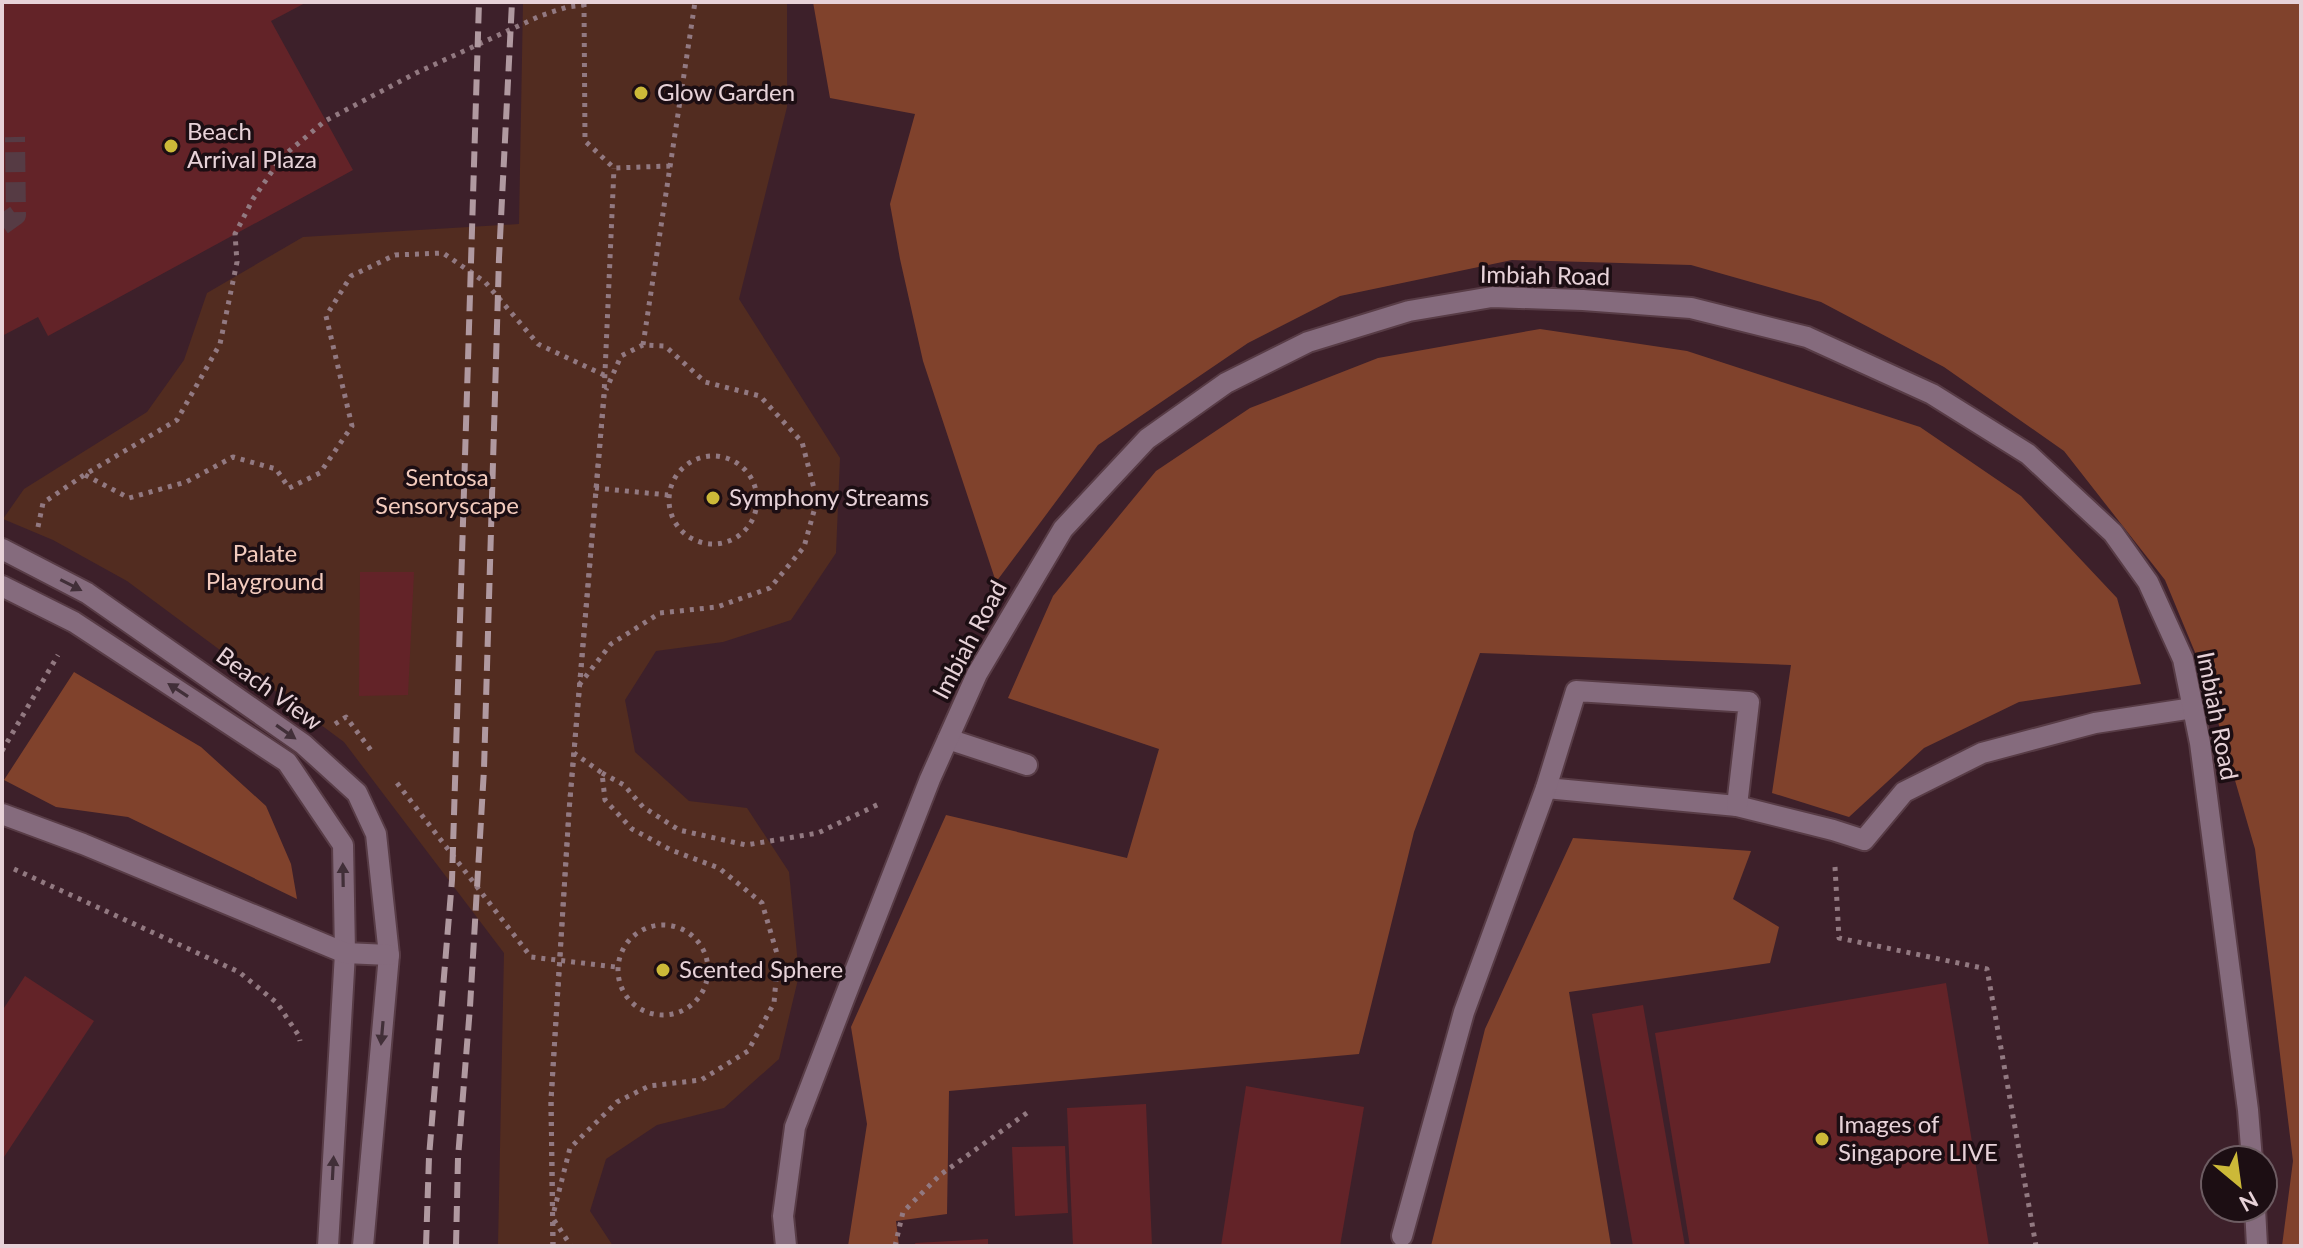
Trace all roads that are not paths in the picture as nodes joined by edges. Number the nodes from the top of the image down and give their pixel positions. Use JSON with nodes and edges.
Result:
{"nodes":[{"id":1,"x":2,"y":549,"type":"edge"},
{"id":2,"x":2,"y":586,"type":"edge"},
{"id":3,"x":2193,"y":708,"type":"junction"},
{"id":4,"x":948,"y":739,"type":"junction"},
{"id":5,"x":1027,"y":765,"type":"dead end"},
{"id":6,"x":1546,"y":788,"type":"junction"},
{"id":7,"x":1737,"y":806,"type":"junction"},
{"id":8,"x":2,"y":814,"type":"edge"},
{"id":9,"x":345,"y":953,"type":"junction"},
{"id":10,"x":389,"y":955,"type":"junction"},
{"id":11,"x":2251,"y":1144,"type":"edge"},
{"id":12,"x":2256,"y":1224,"type":"edge"},
{"id":13,"x":1402,"y":1236,"type":"dead end"},
{"id":14,"x":328,"y":1246,"type":"edge"},
{"id":15,"x":363,"y":1246,"type":"edge"},
{"id":16,"x":786,"y":1246,"type":"edge"},
{"id":17,"x":2257,"y":1246,"type":"edge"}],
"edges":[{"from":1,"to":10,"type":"lane","name":"Beach View","one_way":true},
{"from":9,"to":2,"type":"lane","name":"Beach View","one_way":true},
{"from":3,"to":4,"type":"lane","name":"Imbiah Road"},
{"from":3,"to":7,"type":"lane"},
{"from":3,"to":11,"type":"lane","name":"Imbiah Road"},
{"from":4,"to":5,"type":"lane"},
{"from":4,"to":16,"type":"lane","name":"Imbiah Road"},
{"from":6,"to":7,"type":"lane"},
{"from":6,"to":7,"type":"lane"},
{"from":6,"to":13,"type":"lane"},
{"from":8,"to":9,"type":"lane"},
{"from":9,"to":10,"type":"lane"},
{"from":14,"to":9,"type":"lane","name":"Beach View","one_way":true},
{"from":10,"to":15,"type":"lane","name":"Beach View","one_way":true},
{"from":12,"to":17,"type":"lane"}]}
